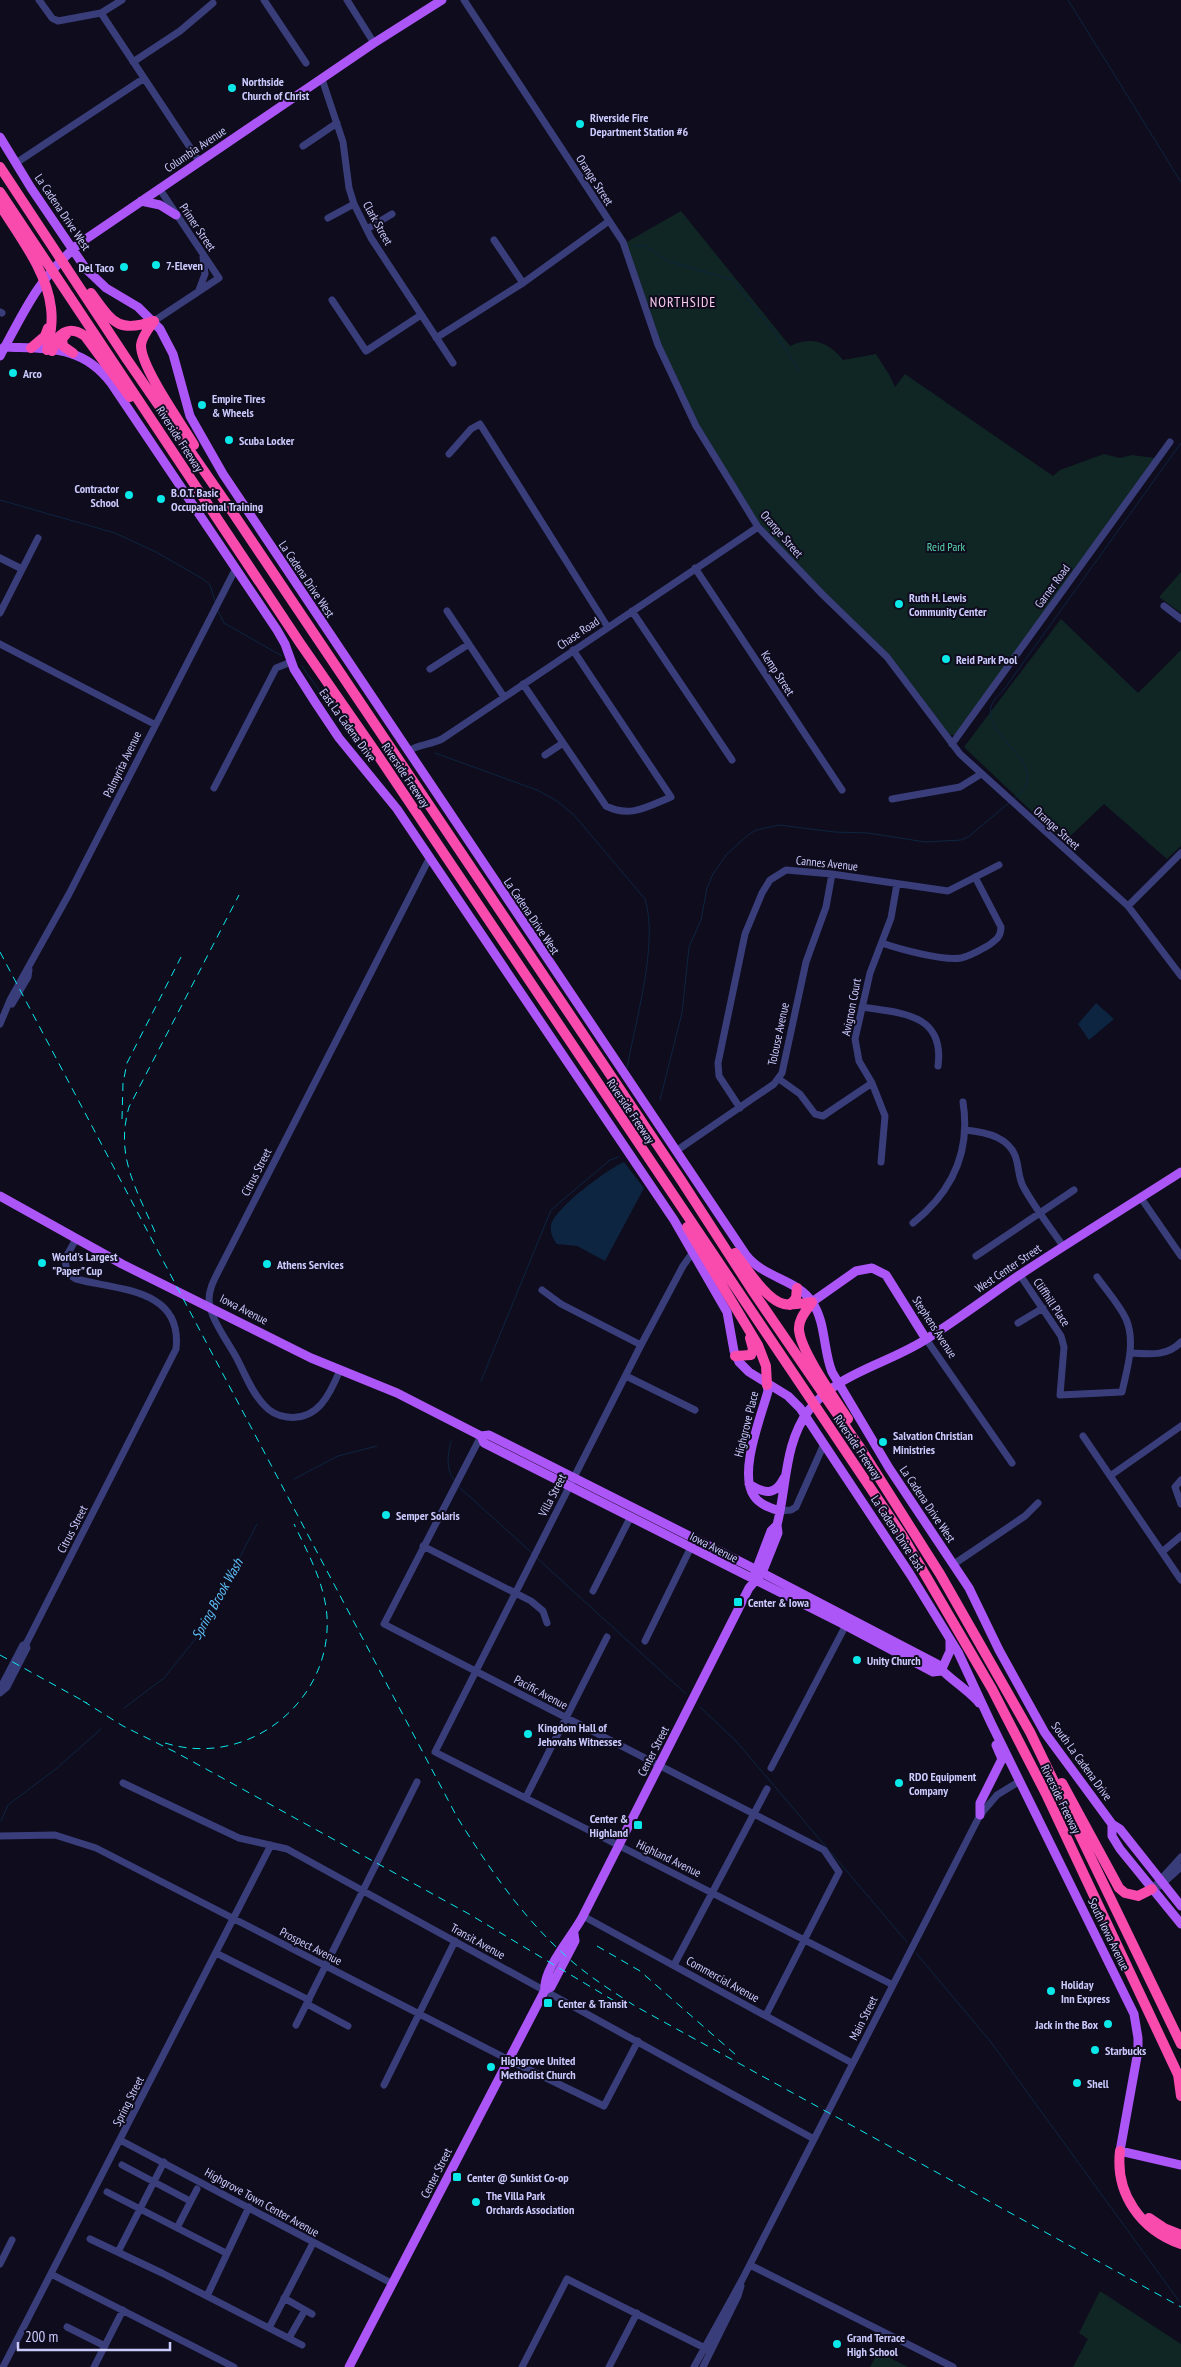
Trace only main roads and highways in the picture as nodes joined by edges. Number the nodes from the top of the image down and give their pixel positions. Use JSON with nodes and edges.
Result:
{"nodes":[{"id":1,"x":442,"y":0,"type":"edge"},
{"id":2,"x":0,"y":137,"type":"edge"},
{"id":3,"x":0,"y":161,"type":"edge"},
{"id":4,"x":0,"y":167,"type":"edge"},
{"id":5,"x":0,"y":192,"type":"edge"},
{"id":6,"x":141,"y":201,"type":"junction"},
{"id":7,"x":24,"y":204,"type":"junction"},
{"id":8,"x":0,"y":205,"type":"edge"},
{"id":9,"x":176,"y":215,"type":"road end"},
{"id":10,"x":48,"y":237,"type":"junction"},
{"id":11,"x":52,"y":320,"type":"junction"},
{"id":12,"x":154,"y":321,"type":"junction"},
{"id":13,"x":75,"y":330,"type":"junction"},
{"id":14,"x":31,"y":348,"type":"junction"},
{"id":15,"x":1,"y":350,"type":"edge"},
{"id":16,"x":50,"y":350,"type":"junction"},
{"id":17,"x":73,"y":353,"type":"junction"},
{"id":18,"x":151,"y":417,"type":"junction"},
{"id":19,"x":233,"y":513,"type":"junction"},
{"id":20,"x":1181,"y":1172,"type":"edge"},
{"id":21,"x":681,"y":1180,"type":"junction"},
{"id":22,"x":669,"y":1188,"type":"junction"},
{"id":23,"x":0,"y":1196,"type":"edge"},
{"id":24,"x":797,"y":1288,"type":"junction"},
{"id":25,"x":812,"y":1302,"type":"junction"},
{"id":26,"x":790,"y":1305,"type":"junction"},
{"id":27,"x":747,"y":1328,"type":"junction"},
{"id":28,"x":926,"y":1339,"type":"junction"},
{"id":29,"x":735,"y":1356,"type":"junction"},
{"id":30,"x":846,"y":1378,"type":"joint"},
{"id":31,"x":767,"y":1385,"type":"junction"},
{"id":32,"x":788,"y":1396,"type":"junction"},
{"id":33,"x":764,"y":1406,"type":"junction"},
{"id":34,"x":859,"y":1446,"type":"junction"},
{"id":35,"x":786,"y":1475,"type":"junction"},
{"id":36,"x":572,"y":1482,"type":"junction"},
{"id":37,"x":749,"y":1484,"type":"junction"},
{"id":38,"x":780,"y":1511,"type":"junction"},
{"id":39,"x":759,"y":1571,"type":"junction"},
{"id":40,"x":754,"y":1581,"type":"junction"},
{"id":41,"x":847,"y":1622,"type":"junction"},
{"id":42,"x":950,"y":1639,"type":"junction"},
{"id":43,"x":941,"y":1671,"type":"junction"},
{"id":44,"x":986,"y":1711,"type":"junction"},
{"id":45,"x":1034,"y":1712,"type":"joint"},
{"id":46,"x":991,"y":1723,"type":"junction"},
{"id":47,"x":1030,"y":1732,"type":"junction"},
{"id":48,"x":980,"y":1815,"type":"road end"},
{"id":49,"x":1112,"y":1824,"type":"junction"},
{"id":50,"x":1152,"y":1889,"type":"junction"},
{"id":51,"x":1181,"y":1906,"type":"edge"},
{"id":52,"x":1181,"y":1924,"type":"edge"},
{"id":53,"x":1181,"y":2044,"type":"edge"},
{"id":54,"x":1179,"y":2077,"type":"edge"},
{"id":55,"x":1181,"y":2096,"type":"edge"},
{"id":56,"x":1120,"y":2151,"type":"junction"},
{"id":57,"x":1181,"y":2165,"type":"edge"},
{"id":58,"x":1181,"y":2235,"type":"edge"},
{"id":59,"x":1181,"y":2244,"type":"edge"},
{"id":60,"x":349,"y":2367,"type":"edge"}],
"edges":[{"from":1,"to":6,"type":"main road","name":"Columbia Avenue"},
{"from":2,"to":12,"type":"main road","name":"La Cadena Drive West"},
{"from":3,"to":7,"type":"highway"},
{"from":4,"to":7,"type":"highway","name":"Riverside Freeway"},
{"from":5,"to":18,"type":"highway","name":"Riverside Freeway"},
{"from":6,"to":9,"type":"main road"},
{"from":6,"to":15,"type":"main road","name":"Columbia Avenue"},
{"from":7,"to":10,"type":"highway","name":"Riverside Freeway"},
{"from":8,"to":11,"type":"highway"},
{"from":10,"to":12,"type":"highway"},
{"from":10,"to":19,"type":"highway","name":"Riverside Freeway"},
{"from":11,"to":14,"type":"highway"},
{"from":11,"to":16,"type":"highway"},
{"from":12,"to":19,"type":"highway"},
{"from":12,"to":24,"type":"main road","name":"La Cadena Drive West"},
{"from":13,"to":16,"type":"highway"},
{"from":13,"to":17,"type":"highway"},
{"from":13,"to":18,"type":"highway"},
{"from":14,"to":15,"type":"main road","name":"East La Cadena Drive"},
{"from":14,"to":16,"type":"main road","name":"East La Cadena Drive"},
{"from":16,"to":17,"type":"main road","name":"East La Cadena Drive"},
{"from":17,"to":29,"type":"main road","name":"East La Cadena Drive"},
{"from":18,"to":22,"type":"highway","name":"Riverside Freeway"},
{"from":19,"to":21,"type":"highway","name":"Riverside Freeway"},
{"from":20,"to":28,"type":"main road","name":"West Center Street"},
{"from":21,"to":26,"type":"highway"},
{"from":21,"to":34,"type":"highway","name":"Riverside Freeway"},
{"from":22,"to":27,"type":"highway"},
{"from":22,"to":54,"type":"highway","name":"Riverside Freeway"},
{"from":23,"to":36,"type":"main road","name":"Iowa Avenue"},
{"from":24,"to":25,"type":"main road","name":"La Cadena Drive West"},
{"from":24,"to":26,"type":"highway"},
{"from":25,"to":26,"type":"highway"},
{"from":25,"to":28,"type":"main road","name":"Stephens Avenue"},
{"from":25,"to":34,"type":"highway"},
{"from":25,"to":45,"type":"main road","name":"La Cadena Drive West"},
{"from":27,"to":29,"type":"highway"},
{"from":27,"to":31,"type":"highway"},
{"from":28,"to":30,"type":"main road","name":"West Center Street"},
{"from":29,"to":31,"type":"main road","name":"La Cadena Drive East"},
{"from":30,"to":35,"type":"main road","name":"Center Street"},
{"from":31,"to":32,"type":"main road","name":"La Cadena Drive East"},
{"from":31,"to":33,"type":"main road","name":"Highgrove Place"},
{"from":32,"to":33,"type":"main road"},
{"from":32,"to":42,"type":"main road","name":"La Cadena Drive East"},
{"from":33,"to":37,"type":"main road","name":"Highgrove Place"},
{"from":34,"to":47,"type":"highway","name":"Riverside Freeway"},
{"from":35,"to":37,"type":"main road"},
{"from":35,"to":38,"type":"main road","name":"Center Street"},
{"from":36,"to":39,"type":"main road","name":"Iowa Avenue"},
{"from":36,"to":40,"type":"main road","name":"Iowa Avenue"},
{"from":37,"to":38,"type":"main road"},
{"from":38,"to":39,"type":"main road","name":"Center Street"},
{"from":39,"to":40,"type":"main road","name":"Center Street"},
{"from":39,"to":41,"type":"main road","name":"Iowa Avenue"},
{"from":40,"to":41,"type":"main road","name":"Iowa Avenue"},
{"from":40,"to":60,"type":"main road","name":"Center Street"},
{"from":41,"to":43,"type":"main road","name":"Iowa Avenue"},
{"from":42,"to":43,"type":"main road"},
{"from":42,"to":44,"type":"main road","name":"La Cadena Drive East"},
{"from":43,"to":44,"type":"main road","name":"Iowa Avenue"},
{"from":44,"to":46,"type":"main road","name":"La Cadena Drive East"},
{"from":45,"to":49,"type":"main road","name":"South La Cadena Drive"},
{"from":46,"to":48,"type":"main road"},
{"from":46,"to":56,"type":"main road","name":"South Iowa Avenue"},
{"from":47,"to":50,"type":"highway"},
{"from":47,"to":53,"type":"highway","name":"Riverside Freeway"},
{"from":49,"to":50,"type":"main road","name":"South La Cadena Drive"},
{"from":49,"to":51,"type":"main road","name":"South La Cadena Drive"},
{"from":50,"to":52,"type":"main road","name":"South La Cadena Drive"},
{"from":54,"to":55,"type":"highway","name":"Riverside Freeway"},
{"from":56,"to":57,"type":"main road"},
{"from":56,"to":58,"type":"highway"},
{"from":56,"to":59,"type":"highway"}]}
